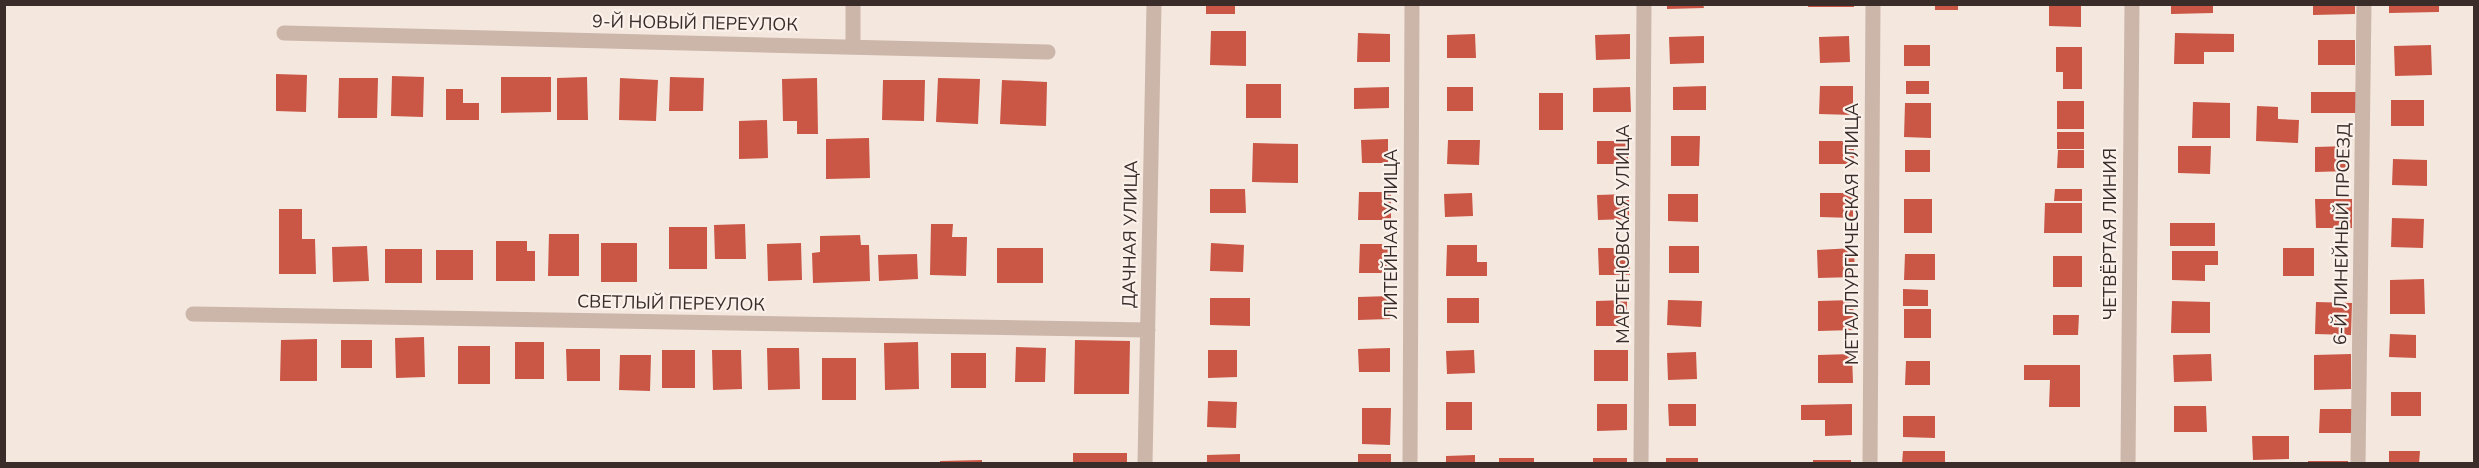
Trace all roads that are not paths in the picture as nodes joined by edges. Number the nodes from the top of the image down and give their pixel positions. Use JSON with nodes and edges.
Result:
{"nodes":[{"id":1,"x":853,"y":4,"type":"edge"},
{"id":2,"x":1154,"y":4,"type":"edge"},
{"id":3,"x":1412,"y":4,"type":"edge"},
{"id":4,"x":1644,"y":4,"type":"edge"},
{"id":5,"x":1873,"y":4,"type":"edge"},
{"id":6,"x":2132,"y":4,"type":"edge"},
{"id":7,"x":2364,"y":4,"type":"edge"},
{"id":8,"x":284,"y":33,"type":"dead end"},
{"id":9,"x":853,"y":47,"type":"junction"},
{"id":10,"x":1048,"y":52,"type":"dead end"},
{"id":11,"x":193,"y":314,"type":"dead end"},
{"id":12,"x":1148,"y":330,"type":"junction"},
{"id":13,"x":1145,"y":464,"type":"edge"},
{"id":14,"x":1410,"y":464,"type":"edge"},
{"id":15,"x":1641,"y":464,"type":"edge"},
{"id":16,"x":1870,"y":464,"type":"edge"},
{"id":17,"x":2128,"y":464,"type":"edge"},
{"id":18,"x":2358,"y":464,"type":"edge"}],
"edges":[{"from":1,"to":9,"type":"street"},
{"from":2,"to":12,"type":"street","name":"ДАЧНАЯ УЛИЦА"},
{"from":3,"to":14,"type":"street","name":"ЛИТЕЙНАЯ УЛИЦА"},
{"from":4,"to":15,"type":"street","name":"МАРТЕНОВСКАЯ УЛИЦА"},
{"from":5,"to":16,"type":"street","name":"МЕТАЛЛУРГИЧЕСКАЯ УЛИЦА"},
{"from":6,"to":17,"type":"street","name":"ЧЕТВЁРТАЯ ЛИНИЯ"},
{"from":7,"to":18,"type":"street","name":"6-Й ЛИНЕЙНЫЙ ПРОЕЗД"},
{"from":8,"to":9,"type":"street","name":"9-Й НОВЫЙ ПЕРЕУЛОК"},
{"from":9,"to":10,"type":"street","name":"9-Й НОВЫЙ ПЕРЕУЛОК"},
{"from":11,"to":12,"type":"street","name":"СВЕТЛЫЙ ПЕРЕУЛОК"},
{"from":12,"to":13,"type":"street","name":"ДАЧНАЯ УЛИЦА"}]}
